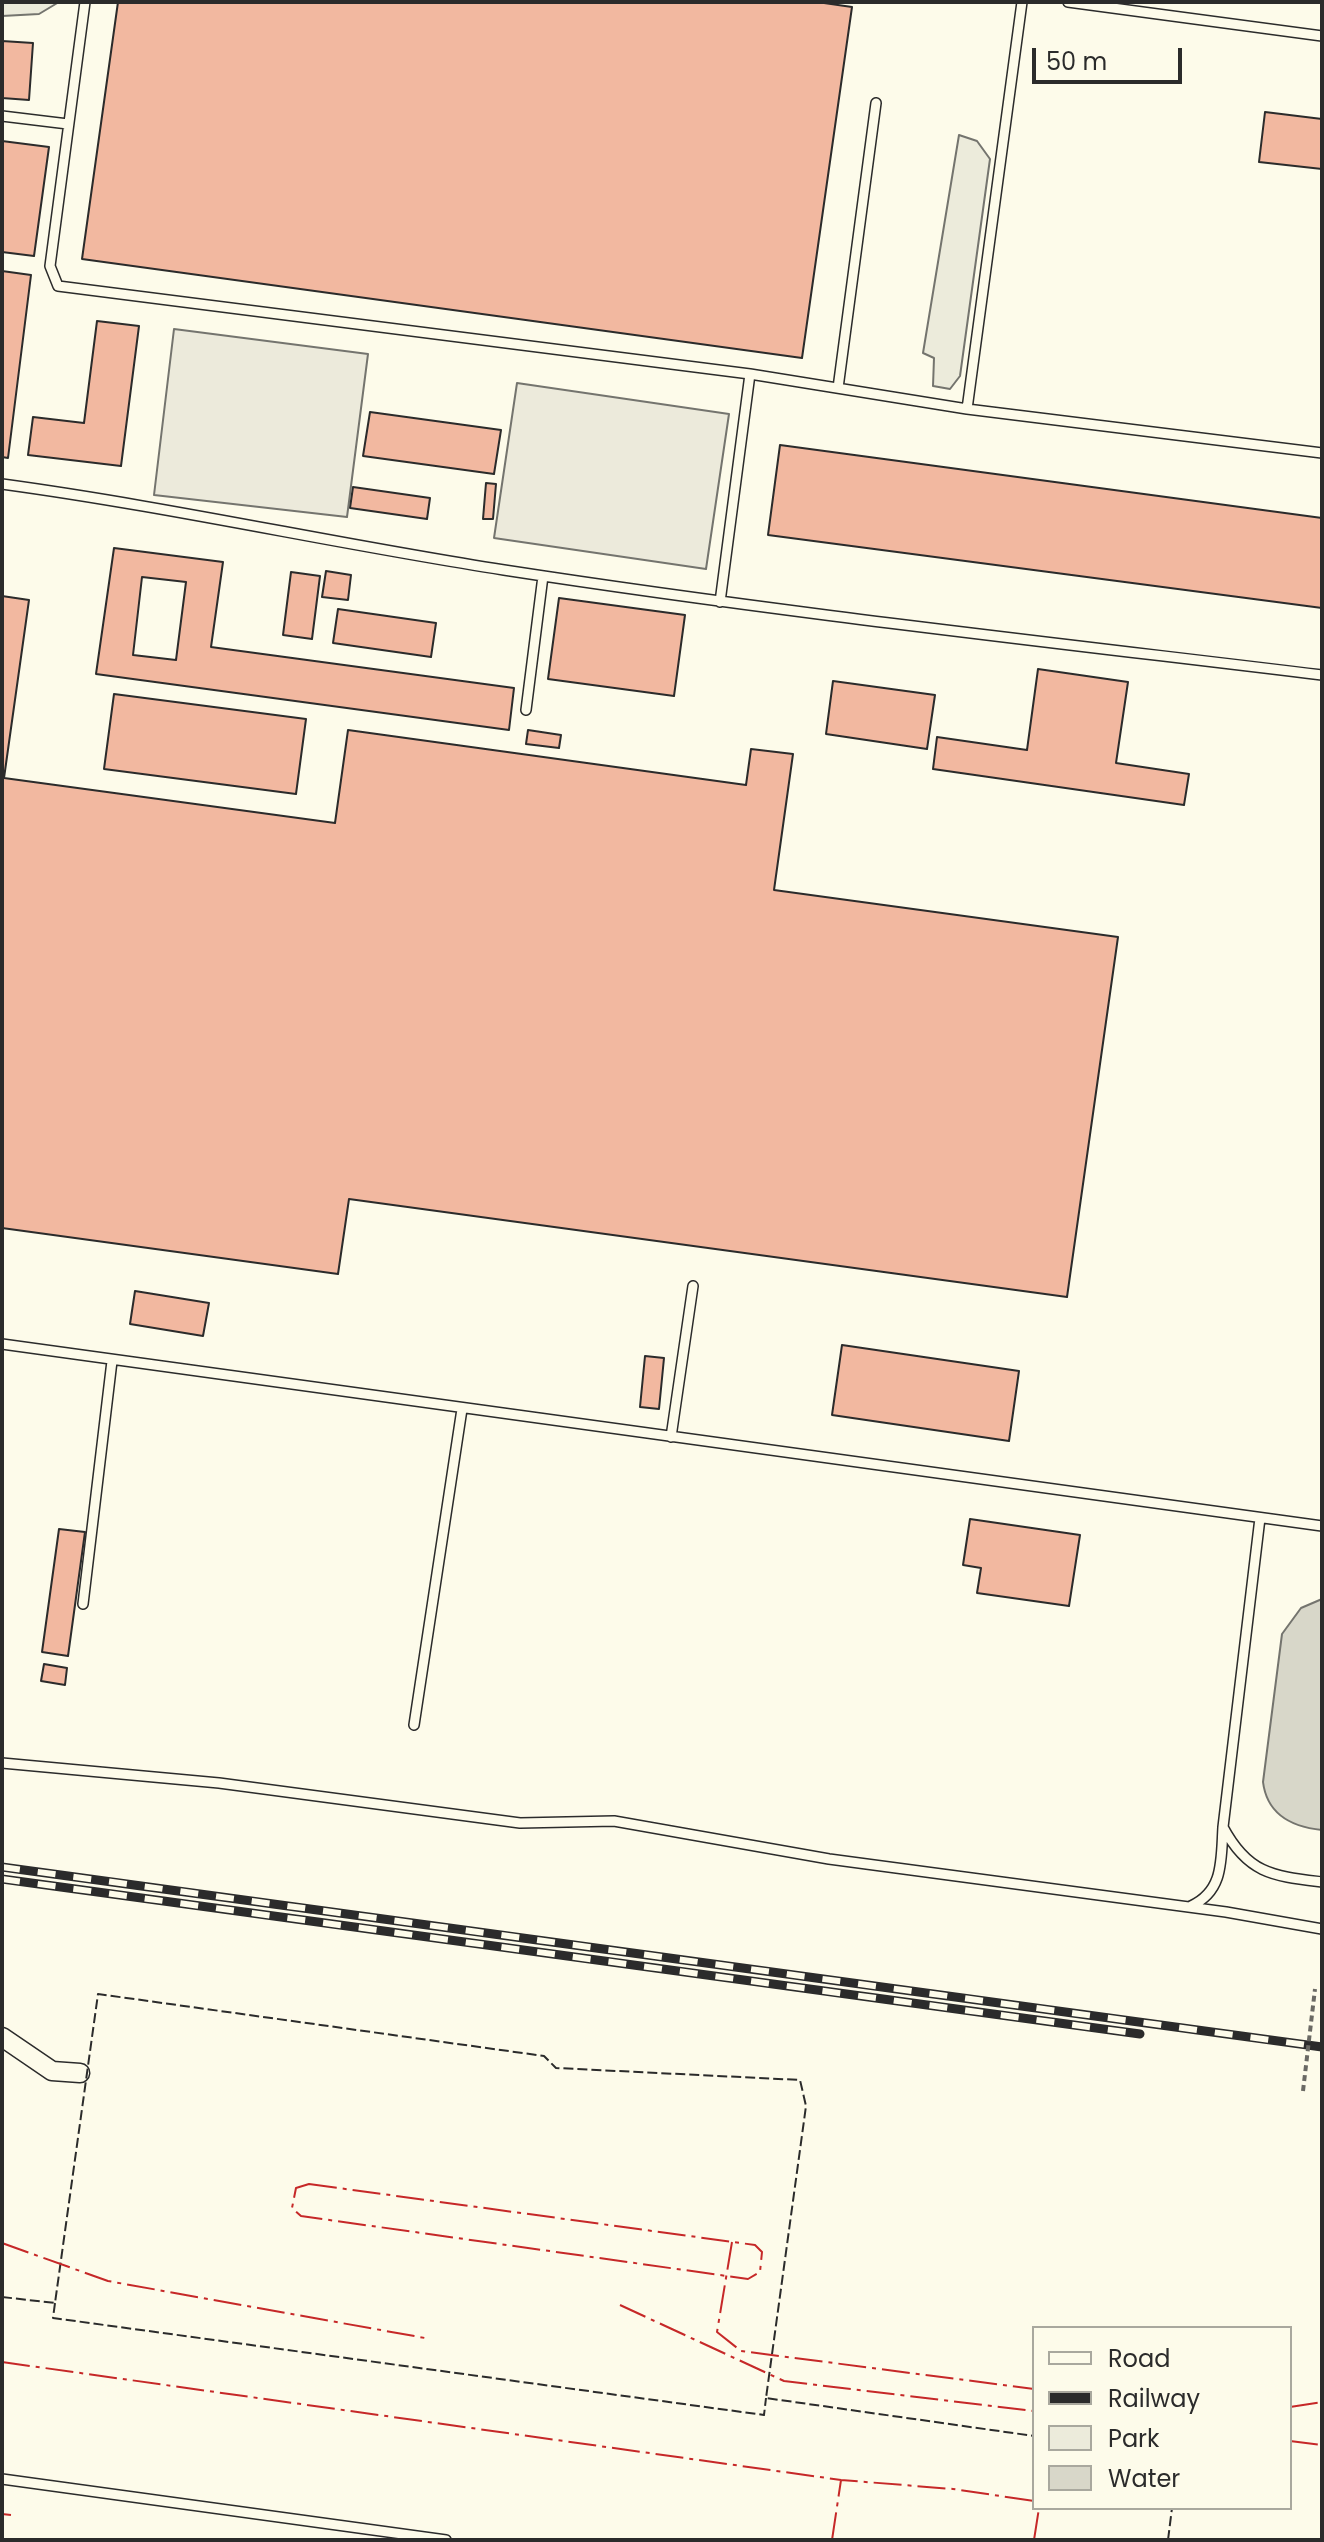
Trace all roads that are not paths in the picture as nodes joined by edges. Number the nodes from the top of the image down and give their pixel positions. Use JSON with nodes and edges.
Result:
{"nodes":[{"id":1,"x":85,"y":2,"type":"edge"},
{"id":2,"x":1022,"y":2,"type":"edge"},
{"id":3,"x":1068,"y":2,"type":"edge"},
{"id":4,"x":1322,"y":36,"type":"edge"},
{"id":5,"x":876,"y":103,"type":"dead end"},
{"id":6,"x":2,"y":116,"type":"edge"},
{"id":7,"x":68,"y":124,"type":"junction"},
{"id":8,"x":750,"y":374,"type":"junction"},
{"id":9,"x":838,"y":388,"type":"junction"},
{"id":10,"x":967,"y":409,"type":"junction"},
{"id":11,"x":1322,"y":453,"type":"edge"},
{"id":12,"x":2,"y":484,"type":"edge"},
{"id":13,"x":543,"y":576,"type":"junction"},
{"id":14,"x":720,"y":602,"type":"junction"},
{"id":15,"x":1322,"y":675,"type":"edge"},
{"id":16,"x":526,"y":710,"type":"dead end"},
{"id":17,"x":693,"y":1286,"type":"dead end"},
{"id":18,"x":2,"y":1344,"type":"edge"},
{"id":19,"x":112,"y":1361,"type":"junction"},
{"id":20,"x":462,"y":1409,"type":"junction"},
{"id":21,"x":671,"y":1437,"type":"junction"},
{"id":22,"x":1260,"y":1518,"type":"junction"},
{"id":23,"x":1322,"y":1526,"type":"edge"},
{"id":24,"x":83,"y":1604,"type":"dead end"},
{"id":25,"x":414,"y":1725,"type":"dead end"},
{"id":26,"x":2,"y":1763,"type":"edge"},
{"id":27,"x":1223,"y":1827,"type":"junction"},
{"id":28,"x":1322,"y":1882,"type":"edge"},
{"id":29,"x":1189,"y":1907,"type":"junction"},
{"id":30,"x":1322,"y":1929,"type":"edge"},
{"id":31,"x":2,"y":2037,"type":"edge"},
{"id":32,"x":80,"y":2073,"type":"dead end"},
{"id":33,"x":2,"y":2479,"type":"edge"},
{"id":34,"x":446,"y":2540,"type":"edge"}],
"edges":[{"from":1,"to":7,"type":"lane"},
{"from":2,"to":10,"type":"lane"},
{"from":3,"to":4,"type":"lane"},
{"from":5,"to":9,"type":"lane"},
{"from":6,"to":7,"type":"lane"},
{"from":7,"to":8,"type":"lane"},
{"from":8,"to":9,"type":"lane"},
{"from":8,"to":14,"type":"lane"},
{"from":9,"to":10,"type":"lane"},
{"from":10,"to":11,"type":"lane"},
{"from":12,"to":13,"type":"lane"},
{"from":13,"to":14,"type":"lane"},
{"from":13,"to":16,"type":"lane"},
{"from":14,"to":15,"type":"lane"},
{"from":17,"to":21,"type":"lane"},
{"from":18,"to":19,"type":"lane"},
{"from":19,"to":20,"type":"lane"},
{"from":19,"to":24,"type":"lane"},
{"from":20,"to":21,"type":"lane"},
{"from":20,"to":25,"type":"lane"},
{"from":21,"to":22,"type":"lane"},
{"from":22,"to":23,"type":"lane"},
{"from":22,"to":27,"type":"lane"},
{"from":26,"to":29,"type":"lane"},
{"from":27,"to":28,"type":"lane"},
{"from":27,"to":29,"type":"lane"},
{"from":29,"to":30,"type":"lane"},
{"from":31,"to":32,"type":"street"},
{"from":33,"to":34,"type":"lane"}]}
